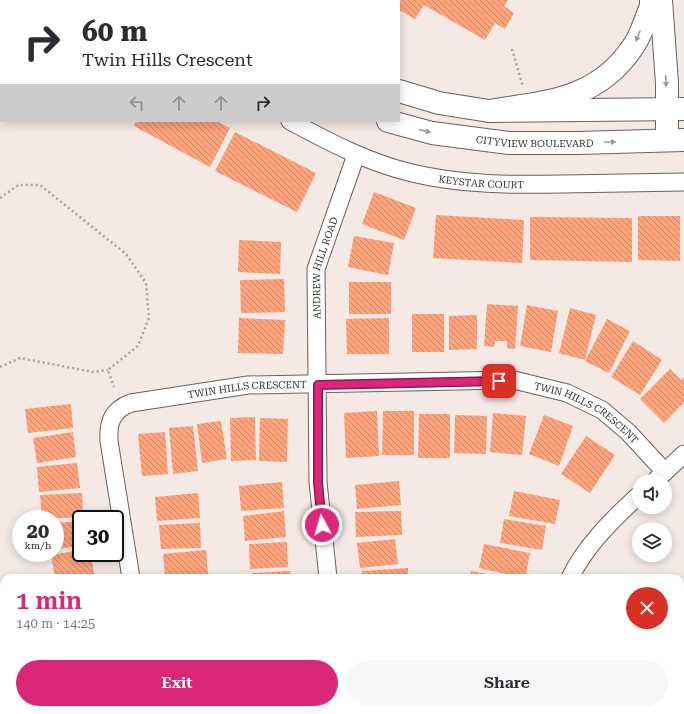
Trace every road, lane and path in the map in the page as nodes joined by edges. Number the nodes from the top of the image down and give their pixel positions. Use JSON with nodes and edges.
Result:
{"nodes":[{"id":1,"x":651,"y":0,"type":"edge"},
{"id":2,"x":661,"y":0,"type":"edge"},
{"id":3,"x":512,"y":49,"type":"dead end"},
{"id":4,"x":523,"y":87,"type":"dead end"},
{"id":5,"x":400,"y":91,"type":"edge"},
{"id":6,"x":675,"y":109,"type":"edge"},
{"id":7,"x":489,"y":111,"type":"junction"},
{"id":8,"x":292,"y":122,"type":"edge"},
{"id":9,"x":392,"y":122,"type":"edge"},
{"id":10,"x":676,"y":140,"type":"edge"},
{"id":11,"x":356,"y":155,"type":"junction"},
{"id":12,"x":684,"y":182,"type":"edge"},
{"id":13,"x":0,"y":198,"type":"edge"},
{"id":14,"x":0,"y":367,"type":"edge"},
{"id":15,"x":108,"y":370,"type":"junction"},
{"id":16,"x":318,"y":385,"type":"junction"},
{"id":17,"x":114,"y":387,"type":"dead end"},
{"id":18,"x":684,"y":454,"type":"edge"},
{"id":19,"x":658,"y":474,"type":"edge"},
{"id":20,"x":662,"y":474,"type":"edge"},
{"id":21,"x":632,"y":502,"type":"edge"},
{"id":22,"x":130,"y":574,"type":"edge"},
{"id":23,"x":328,"y":574,"type":"edge"},
{"id":24,"x":572,"y":574,"type":"edge"}],
"edges":[{"from":1,"to":7,"type":"main road","one_way":true},
{"from":2,"to":6,"type":"main road","one_way":true},
{"from":3,"to":4,"type":"path"},
{"from":5,"to":7,"type":"main road"},
{"from":6,"to":7,"type":"main road"},
{"from":6,"to":10,"type":"main road"},
{"from":8,"to":11,"type":"street","name":"KEYSTAR COURT"},
{"from":9,"to":10,"type":"main road","name":"CITYVIEW BOULEVARD","one_way":true},
{"from":11,"to":12,"type":"street","name":"KEYSTAR COURT"},
{"from":11,"to":16,"type":"street","name":"ANDREW HILL ROAD"},
{"from":13,"to":15,"type":"path"},
{"from":14,"to":15,"type":"path"},
{"from":15,"to":17,"type":"path"},
{"from":16,"to":19,"type":"street","name":"TWIN HILLS CRESCENT"},
{"from":16,"to":22,"type":"street","name":"TWIN HILLS CRESCENT"},
{"from":16,"to":23,"type":"street","name":"ANDREW HILL ROAD"},
{"from":18,"to":20,"type":"street"},
{"from":21,"to":24,"type":"street"}]}
